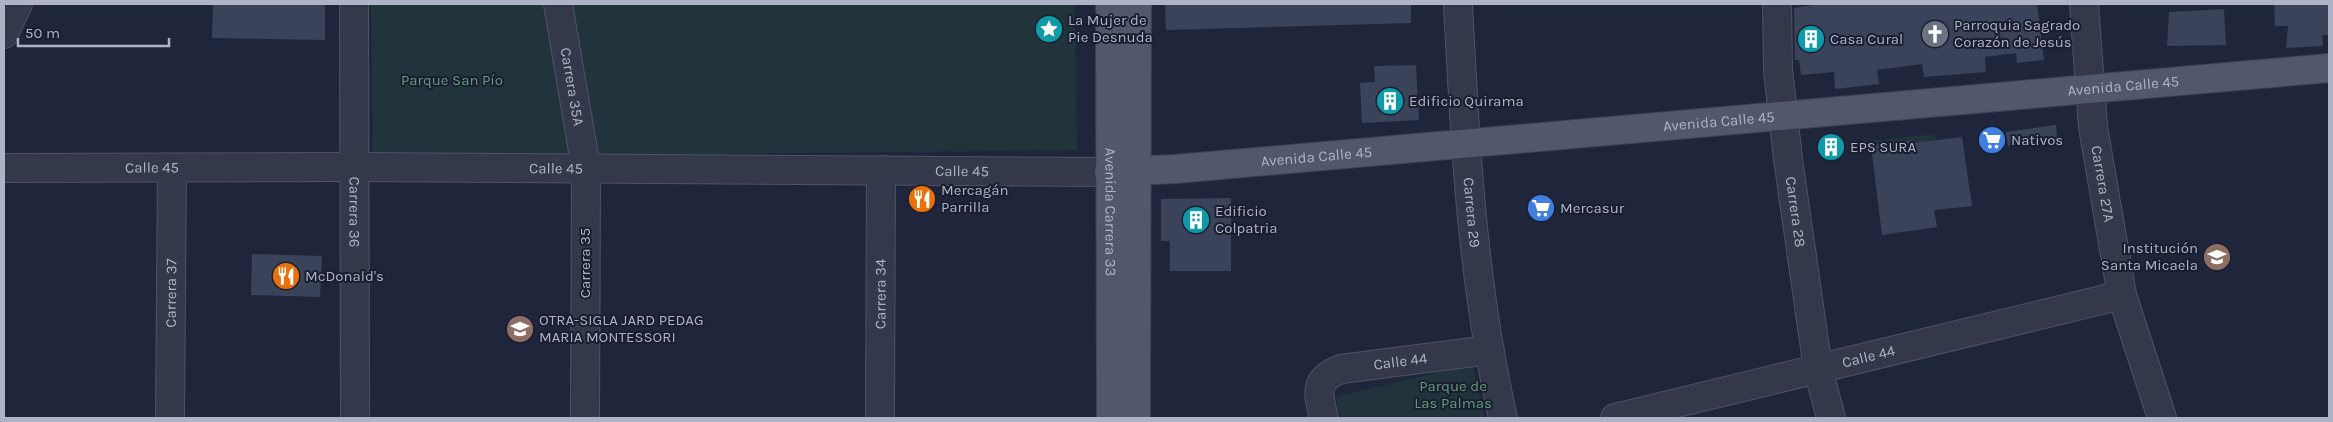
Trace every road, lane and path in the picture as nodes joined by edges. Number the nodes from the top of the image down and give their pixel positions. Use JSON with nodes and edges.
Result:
{"nodes":[{"id":1,"x":18,"y":4,"type":"edge"},
{"id":2,"x":354,"y":4,"type":"edge"},
{"id":3,"x":558,"y":4,"type":"edge"},
{"id":4,"x":1110,"y":4,"type":"edge"},
{"id":5,"x":1137,"y":4,"type":"edge"},
{"id":6,"x":1458,"y":4,"type":"edge"},
{"id":7,"x":1777,"y":4,"type":"edge"},
{"id":8,"x":2084,"y":4,"type":"edge"},
{"id":9,"x":4,"y":34,"type":"edge"},
{"id":10,"x":2329,"y":68,"type":"edge"},
{"id":11,"x":2089,"y":89,"type":"junction"},
{"id":12,"x":1783,"y":116,"type":"junction"},
{"id":13,"x":1465,"y":144,"type":"junction"},
{"id":14,"x":354,"y":167,"type":"junction"},
{"id":15,"x":4,"y":168,"type":"edge"},
{"id":16,"x":172,"y":168,"type":"junction"},
{"id":17,"x":586,"y":168,"type":"junction"},
{"id":18,"x":881,"y":170,"type":"junction"},
{"id":19,"x":1137,"y":171,"type":"junction"},
{"id":20,"x":1109,"y":172,"type":"junction"},
{"id":21,"x":2122,"y":295,"type":"junction"},
{"id":22,"x":1489,"y":350,"type":"junction"},
{"id":23,"x":1818,"y":369,"type":"junction"},
{"id":24,"x":170,"y":418,"type":"edge"},
{"id":25,"x":355,"y":418,"type":"edge"},
{"id":26,"x":585,"y":418,"type":"edge"},
{"id":27,"x":880,"y":418,"type":"edge"},
{"id":28,"x":1110,"y":418,"type":"edge"},
{"id":29,"x":1136,"y":418,"type":"edge"},
{"id":30,"x":1324,"y":418,"type":"edge"},
{"id":31,"x":1503,"y":418,"type":"edge"},
{"id":32,"x":1615,"y":418,"type":"edge"},
{"id":33,"x":1831,"y":418,"type":"edge"},
{"id":34,"x":2162,"y":418,"type":"edge"}],
"edges":[{"from":1,"to":9,"type":"street"},
{"from":2,"to":14,"type":"street","name":"Carrera 36"},
{"from":3,"to":17,"type":"street","name":"Carrera 35A"},
{"from":4,"to":20,"type":"main road","name":"Avenida Carrera 33"},
{"from":5,"to":19,"type":"main road","name":"Avenida Carrera 33"},
{"from":6,"to":13,"type":"street","name":"Carrera 29"},
{"from":7,"to":12,"type":"street","name":"Carrera 28"},
{"from":8,"to":11,"type":"street","name":"Carrera 27A"},
{"from":10,"to":11,"type":"main road","name":"Avenida Calle 45"},
{"from":11,"to":12,"type":"main road","name":"Avenida Calle 45"},
{"from":11,"to":21,"type":"street","name":"Carrera 27A"},
{"from":12,"to":13,"type":"main road","name":"Avenida Calle 45"},
{"from":12,"to":23,"type":"street","name":"Carrera 28"},
{"from":13,"to":19,"type":"main road","name":"Avenida Calle 45"},
{"from":13,"to":22,"type":"street","name":"Carrera 29"},
{"from":14,"to":16,"type":"street","name":"Calle 45"},
{"from":14,"to":17,"type":"street","name":"Calle 45"},
{"from":14,"to":25,"type":"street","name":"Carrera 36"},
{"from":15,"to":16,"type":"street","name":"Calle 45"},
{"from":16,"to":24,"type":"street","name":"Carrera 37"},
{"from":17,"to":18,"type":"street","name":"Calle 45"},
{"from":17,"to":26,"type":"street","name":"Carrera 35"},
{"from":18,"to":20,"type":"street","name":"Calle 45"},
{"from":18,"to":27,"type":"street","name":"Carrera 34"},
{"from":19,"to":20,"type":"main road","name":"Avenida Calle 45"},
{"from":19,"to":29,"type":"main road","name":"Avenida Carrera 33"},
{"from":20,"to":28,"type":"main road","name":"Avenida Carrera 33"},
{"from":21,"to":23,"type":"street","name":"Calle 44"},
{"from":21,"to":34,"type":"street","name":"Carrera 27A"},
{"from":22,"to":30,"type":"street","name":"Calle 44"},
{"from":22,"to":31,"type":"street","name":"Carrera 29"},
{"from":23,"to":32,"type":"street","name":"Calle 44"},
{"from":23,"to":33,"type":"street","name":"Carrera 28"}]}
